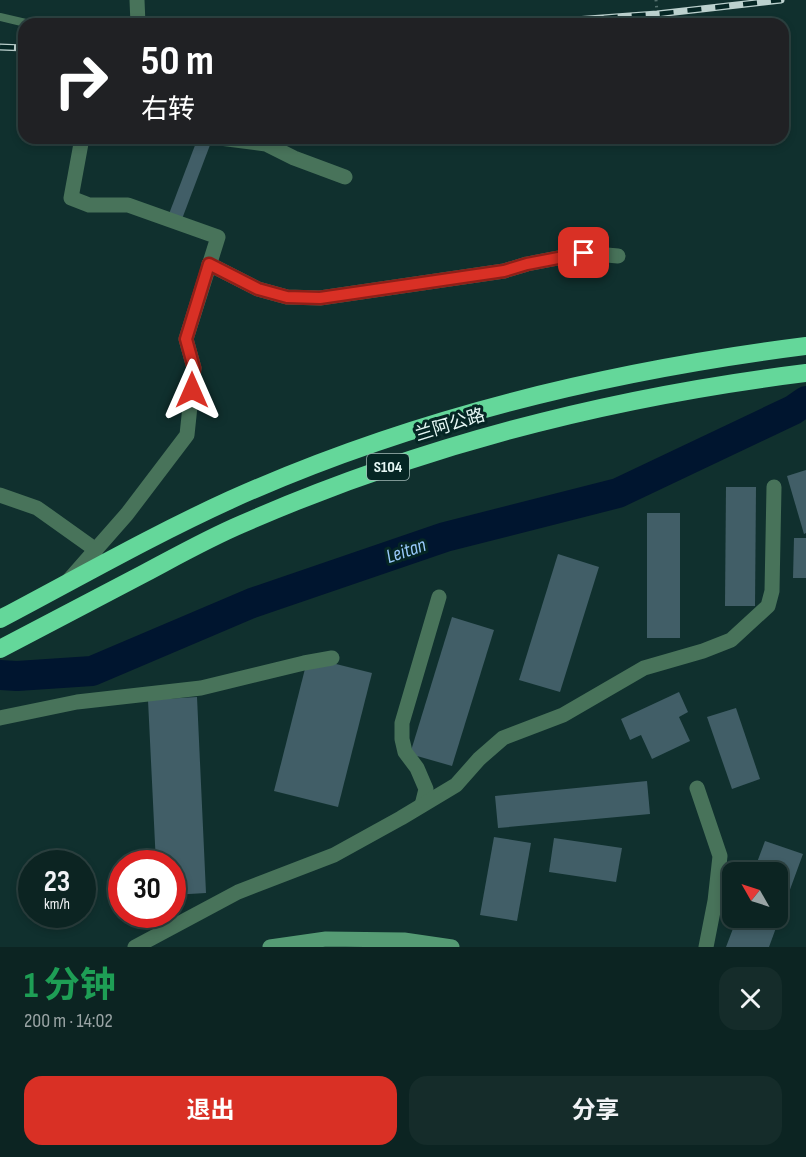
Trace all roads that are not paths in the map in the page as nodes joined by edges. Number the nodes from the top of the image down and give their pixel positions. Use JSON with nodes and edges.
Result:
{"nodes":[{"id":1,"x":137,"y":0,"type":"edge"},
{"id":2,"x":0,"y":17,"type":"edge"},
{"id":3,"x":138,"y":18,"type":"edge"},
{"id":4,"x":18,"y":21,"type":"edge"},
{"id":5,"x":81,"y":144,"type":"edge"},
{"id":6,"x":266,"y":144,"type":"edge"},
{"id":7,"x":345,"y":177,"type":"dead end"},
{"id":8,"x":618,"y":256,"type":"dead end"},
{"id":9,"x":209,"y":264,"type":"junction"},
{"id":10,"x":806,"y":346,"type":"edge"},
{"id":11,"x":806,"y":373,"type":"edge"},
{"id":12,"x":774,"y":487,"type":"dead end"},
{"id":13,"x":0,"y":495,"type":"edge"},
{"id":14,"x":96,"y":550,"type":"junction"},
{"id":15,"x":439,"y":597,"type":"dead end"},
{"id":16,"x":0,"y":618,"type":"edge"},
{"id":17,"x":0,"y":650,"type":"edge"},
{"id":18,"x":332,"y":658,"type":"dead end"},
{"id":19,"x":0,"y":718,"type":"edge"},
{"id":20,"x":697,"y":788,"type":"dead end"},
{"id":21,"x":422,"y":805,"type":"junction"},
{"id":22,"x":135,"y":947,"type":"edge"},
{"id":23,"x":270,"y":947,"type":"edge"},
{"id":24,"x":452,"y":947,"type":"edge"},
{"id":25,"x":706,"y":947,"type":"edge"}],
"edges":[{"from":1,"to":3,"type":"street"},
{"from":2,"to":4,"type":"lane"},
{"from":5,"to":9,"type":"street"},
{"from":6,"to":7,"type":"street"},
{"from":8,"to":9,"type":"street"},
{"from":9,"to":14,"type":"street"},
{"from":10,"to":16,"type":"highway","name":"兰阿公路","number":"S104","bridge":true},
{"from":11,"to":17,"type":"highway","name":"兰阿公路","number":"S104"},
{"from":12,"to":21,"type":"street"},
{"from":13,"to":14,"type":"street"},
{"from":14,"to":16,"type":"street"},
{"from":15,"to":21,"type":"street"},
{"from":18,"to":19,"type":"street"},
{"from":20,"to":25,"type":"street"},
{"from":21,"to":22,"type":"street"},
{"from":23,"to":24,"type":"street"}]}
